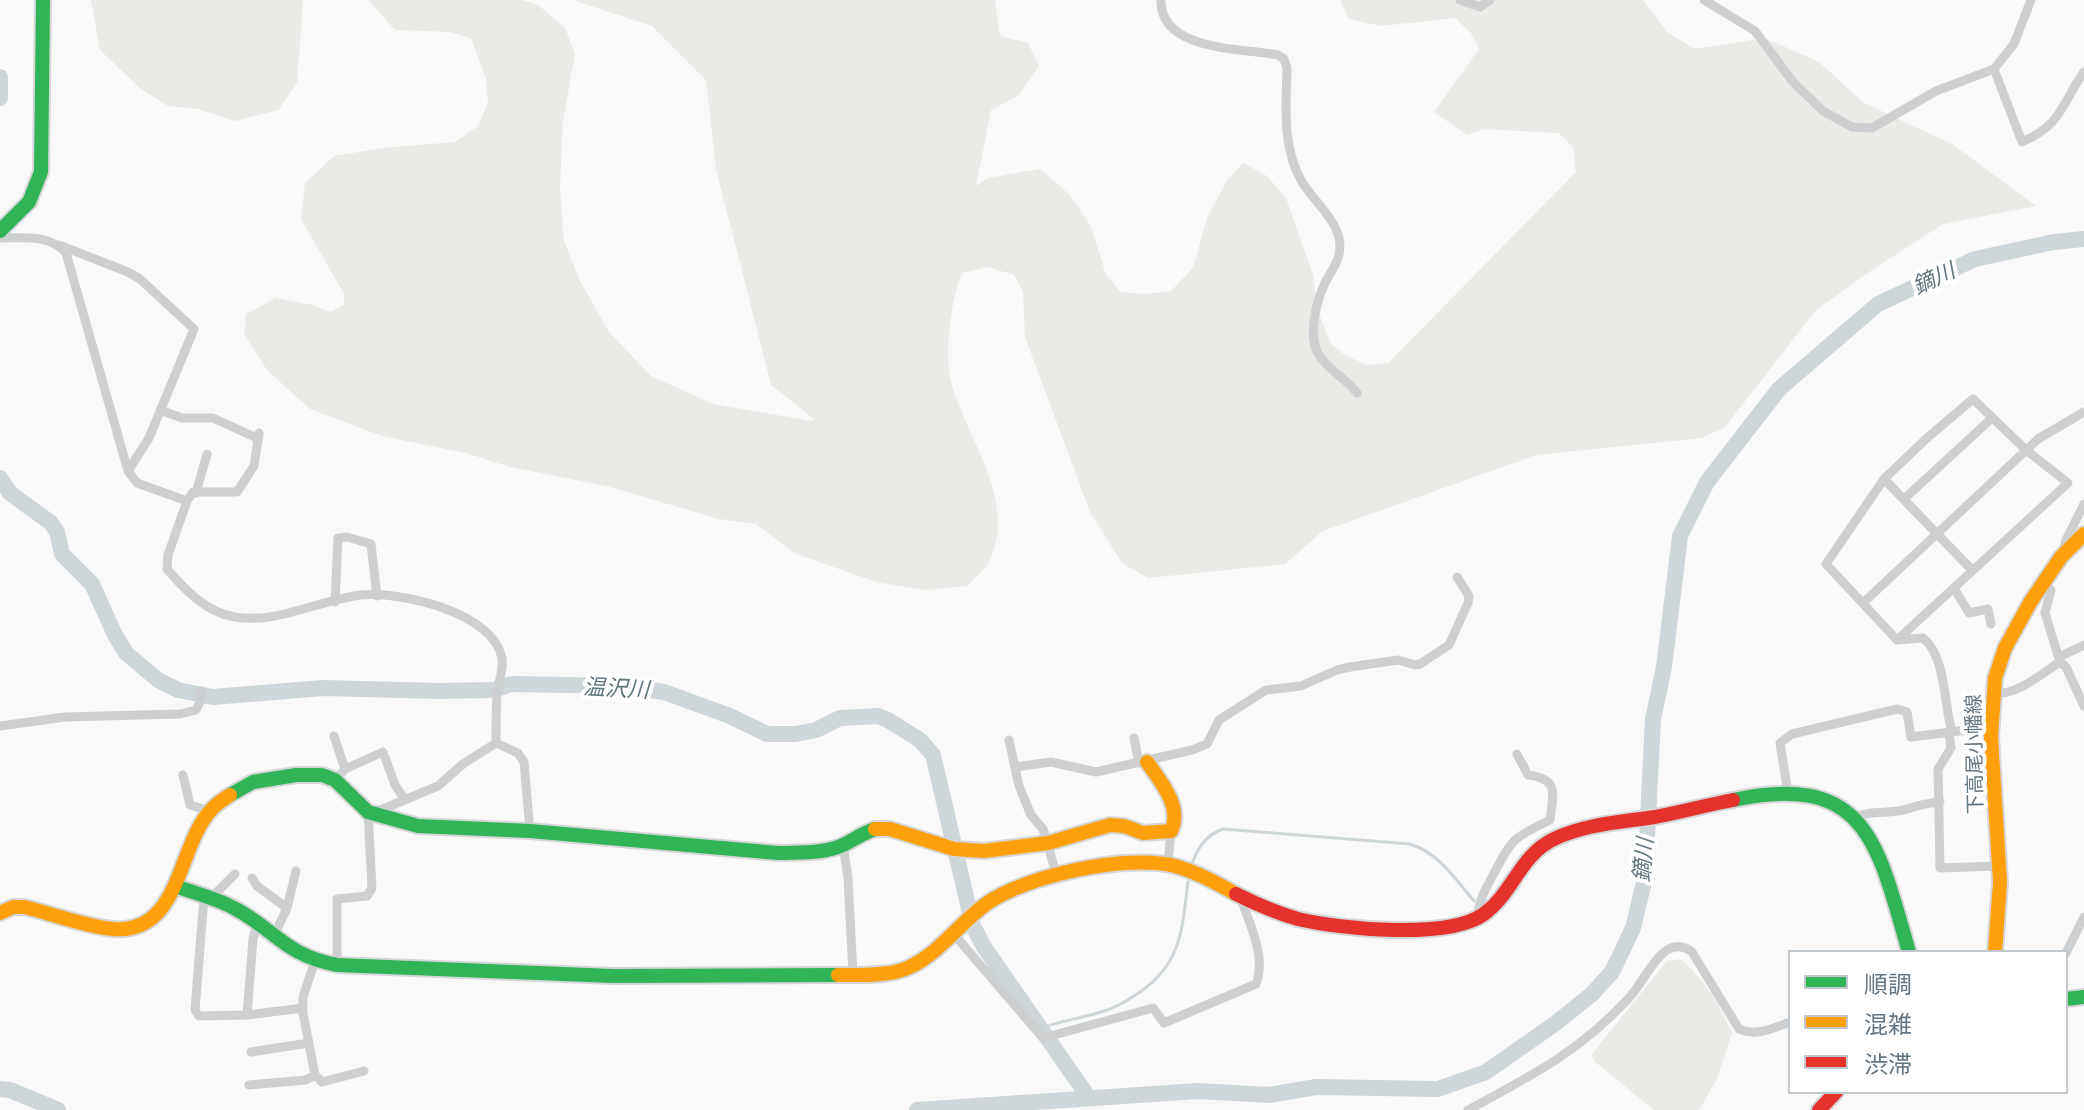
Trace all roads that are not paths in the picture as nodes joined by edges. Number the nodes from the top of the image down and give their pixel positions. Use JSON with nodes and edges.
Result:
{"nodes":[{"id":1,"x":43,"y":0,"type":"edge"},
{"id":2,"x":1161,"y":0,"type":"edge"},
{"id":3,"x":1460,"y":0,"type":"edge"},
{"id":4,"x":1490,"y":0,"type":"edge"},
{"id":5,"x":1704,"y":0,"type":"edge"},
{"id":6,"x":2031,"y":0,"type":"edge"},
{"id":7,"x":1994,"y":69,"type":"junction"},
{"id":8,"x":2084,"y":72,"type":"edge"},
{"id":9,"x":0,"y":231,"type":"edge"},
{"id":10,"x":0,"y":238,"type":"edge"},
{"id":11,"x":59,"y":245,"type":"junction"},
{"id":12,"x":1357,"y":393,"type":"dead end"},
{"id":13,"x":160,"y":410,"type":"junction"},
{"id":14,"x":2084,"y":412,"type":"edge"},
{"id":15,"x":1992,"y":418,"type":"junction"},
{"id":16,"x":2026,"y":450,"type":"junction"},
{"id":17,"x":207,"y":454,"type":"dead end"},
{"id":18,"x":128,"y":471,"type":"junction"},
{"id":19,"x":1884,"y":479,"type":"junction"},
{"id":20,"x":196,"y":493,"type":"junction"},
{"id":21,"x":1904,"y":499,"type":"junction"},
{"id":22,"x":187,"y":501,"type":"junction"},
{"id":23,"x":2084,"y":504,"type":"edge"},
{"id":24,"x":1938,"y":533,"type":"junction"},
{"id":25,"x":2084,"y":534,"type":"edge"},
{"id":26,"x":2063,"y":553,"type":"junction"},
{"id":27,"x":1972,"y":570,"type":"junction"},
{"id":28,"x":1457,"y":577,"type":"dead end"},
{"id":29,"x":2041,"y":585,"type":"junction"},
{"id":30,"x":1954,"y":588,"type":"junction"},
{"id":31,"x":377,"y":596,"type":"junction"},
{"id":32,"x":335,"y":602,"type":"junction"},
{"id":33,"x":1863,"y":603,"type":"junction"},
{"id":34,"x":1991,"y":624,"type":"dead end"},
{"id":35,"x":1897,"y":640,"type":"junction"},
{"id":36,"x":2084,"y":645,"type":"edge"},
{"id":37,"x":2060,"y":659,"type":"junction"},
{"id":38,"x":201,"y":691,"type":"dead end"},
{"id":39,"x":1993,"y":693,"type":"junction"},
{"id":40,"x":2084,"y":706,"type":"edge"},
{"id":41,"x":0,"y":726,"type":"edge"},
{"id":42,"x":1991,"y":727,"type":"junction"},
{"id":43,"x":1950,"y":732,"type":"junction"},
{"id":44,"x":334,"y":736,"type":"dead end"},
{"id":45,"x":1134,"y":738,"type":"dead end"},
{"id":46,"x":1009,"y":740,"type":"dead end"},
{"id":47,"x":496,"y":743,"type":"junction"},
{"id":48,"x":1517,"y":754,"type":"dead end"},
{"id":49,"x":1143,"y":762,"type":"junction"},
{"id":50,"x":1015,"y":767,"type":"junction"},
{"id":51,"x":183,"y":775,"type":"dead end"},
{"id":52,"x":340,"y":775,"type":"junction"},
{"id":53,"x":1788,"y":793,"type":"junction"},
{"id":54,"x":405,"y":800,"type":"junction"},
{"id":55,"x":1940,"y":802,"type":"junction"},
{"id":56,"x":210,"y":811,"type":"junction"},
{"id":57,"x":368,"y":812,"type":"junction"},
{"id":58,"x":1854,"y":818,"type":"junction"},
{"id":59,"x":530,"y":831,"type":"junction"},
{"id":60,"x":1171,"y":831,"type":"junction"},
{"id":61,"x":1048,"y":843,"type":"junction"},
{"id":62,"x":843,"y":845,"type":"junction"},
{"id":63,"x":1168,"y":863,"type":"junction"},
{"id":64,"x":1998,"y":866,"type":"junction"},
{"id":65,"x":296,"y":871,"type":"dead end"},
{"id":66,"x":235,"y":874,"type":"dead end"},
{"id":67,"x":1057,"y":876,"type":"junction"},
{"id":68,"x":252,"y":878,"type":"dead end"},
{"id":69,"x":175,"y":886,"type":"junction"},
{"id":70,"x":1240,"y":895,"type":"junction"},
{"id":71,"x":207,"y":898,"type":"junction"},
{"id":72,"x":287,"y":908,"type":"junction"},
{"id":73,"x":0,"y":913,"type":"edge"},
{"id":74,"x":2084,"y":917,"type":"edge"},
{"id":75,"x":1478,"y":919,"type":"junction"},
{"id":76,"x":257,"y":925,"type":"junction"},
{"id":77,"x":952,"y":932,"type":"junction"},
{"id":78,"x":273,"y":938,"type":"junction"},
{"id":79,"x":1908,"y":950,"type":"edge"},
{"id":80,"x":1995,"y":950,"type":"edge"},
{"id":81,"x":2068,"y":950,"type":"edge"},
{"id":82,"x":315,"y":961,"type":"junction"},
{"id":83,"x":337,"y":965,"type":"junction"},
{"id":84,"x":853,"y":975,"type":"junction"},
{"id":85,"x":303,"y":1008,"type":"junction"},
{"id":86,"x":247,"y":1015,"type":"junction"},
{"id":87,"x":1788,"y":1023,"type":"edge"},
{"id":88,"x":309,"y":1043,"type":"junction"},
{"id":89,"x":251,"y":1052,"type":"dead end"},
{"id":90,"x":364,"y":1071,"type":"dead end"},
{"id":91,"x":315,"y":1075,"type":"junction"},
{"id":92,"x":249,"y":1085,"type":"dead end"},
{"id":93,"x":1834,"y":1094,"type":"edge"},
{"id":94,"x":1468,"y":1110,"type":"edge"},
{"id":95,"x":1819,"y":1110,"type":"edge"}],
"edges":[{"from":1,"to":9,"type":"street"},
{"from":2,"to":12,"type":"street"},
{"from":3,"to":4,"type":"street"},
{"from":5,"to":7,"type":"street"},
{"from":6,"to":7,"type":"street"},
{"from":7,"to":8,"type":"street"},
{"from":10,"to":11,"type":"street"},
{"from":11,"to":13,"type":"street"},
{"from":11,"to":18,"type":"street"},
{"from":13,"to":18,"type":"street"},
{"from":13,"to":20,"type":"street"},
{"from":14,"to":16,"type":"street"},
{"from":15,"to":16,"type":"street"},
{"from":15,"to":19,"type":"street"},
{"from":15,"to":21,"type":"street"},
{"from":16,"to":24,"type":"street"},
{"from":16,"to":27,"type":"street"},
{"from":17,"to":20,"type":"street"},
{"from":18,"to":22,"type":"street"},
{"from":19,"to":21,"type":"street"},
{"from":19,"to":33,"type":"street"},
{"from":20,"to":22,"type":"street"},
{"from":21,"to":24,"type":"street"},
{"from":22,"to":32,"type":"street"},
{"from":23,"to":26,"type":"street"},
{"from":24,"to":27,"type":"street"},
{"from":24,"to":33,"type":"street"},
{"from":25,"to":26,"type":"street","name":"下高尾小幡線"},
{"from":26,"to":29,"type":"street","name":"下高尾小幡線"},
{"from":27,"to":30,"type":"street"},
{"from":28,"to":49,"type":"street"},
{"from":29,"to":37,"type":"street"},
{"from":29,"to":39,"type":"street","name":"下高尾小幡線"},
{"from":30,"to":34,"type":"street"},
{"from":30,"to":35,"type":"street"},
{"from":31,"to":32,"type":"street"},
{"from":31,"to":32,"type":"street"},
{"from":31,"to":47,"type":"street"},
{"from":33,"to":35,"type":"street"},
{"from":35,"to":43,"type":"street"},
{"from":36,"to":37,"type":"street"},
{"from":37,"to":39,"type":"street"},
{"from":37,"to":40,"type":"street"},
{"from":38,"to":41,"type":"street"},
{"from":39,"to":42,"type":"street","name":"下高尾小幡線"},
{"from":42,"to":43,"type":"street"},
{"from":42,"to":64,"type":"street","name":"下高尾小幡線"},
{"from":43,"to":53,"type":"street"},
{"from":43,"to":55,"type":"street"},
{"from":44,"to":52,"type":"street"},
{"from":45,"to":49,"type":"street"},
{"from":46,"to":50,"type":"street"},
{"from":47,"to":54,"type":"street"},
{"from":47,"to":59,"type":"street"},
{"from":48,"to":75,"type":"street"},
{"from":49,"to":50,"type":"street"},
{"from":49,"to":60,"type":"street"},
{"from":50,"to":61,"type":"street"},
{"from":51,"to":56,"type":"street"},
{"from":52,"to":54,"type":"street"},
{"from":52,"to":56,"type":"street"},
{"from":52,"to":57,"type":"street"},
{"from":53,"to":58,"type":"street"},
{"from":53,"to":75,"type":"street"},
{"from":54,"to":57,"type":"street"},
{"from":55,"to":58,"type":"street"},
{"from":55,"to":64,"type":"street"},
{"from":56,"to":69,"type":"street"},
{"from":57,"to":59,"type":"street"},
{"from":57,"to":83,"type":"street"},
{"from":58,"to":79,"type":"street"},
{"from":59,"to":62,"type":"street"},
{"from":60,"to":61,"type":"street"},
{"from":60,"to":63,"type":"street"},
{"from":61,"to":62,"type":"street"},
{"from":61,"to":67,"type":"street"},
{"from":62,"to":84,"type":"street"},
{"from":63,"to":67,"type":"street"},
{"from":63,"to":70,"type":"street"},
{"from":64,"to":80,"type":"street","name":"下高尾小幡線"},
{"from":65,"to":72,"type":"street"},
{"from":66,"to":71,"type":"street"},
{"from":67,"to":77,"type":"street"},
{"from":68,"to":72,"type":"street"},
{"from":69,"to":71,"type":"street"},
{"from":69,"to":73,"type":"street"},
{"from":70,"to":75,"type":"street"},
{"from":70,"to":77,"type":"street"},
{"from":71,"to":76,"type":"street"},
{"from":71,"to":86,"type":"street"},
{"from":72,"to":78,"type":"street"},
{"from":74,"to":81,"type":"street"},
{"from":76,"to":78,"type":"street"},
{"from":76,"to":86,"type":"street"},
{"from":77,"to":84,"type":"street"},
{"from":78,"to":82,"type":"street"},
{"from":82,"to":83,"type":"street"},
{"from":82,"to":85,"type":"street"},
{"from":83,"to":84,"type":"street"},
{"from":85,"to":86,"type":"street"},
{"from":85,"to":88,"type":"street"},
{"from":87,"to":94,"type":"street"},
{"from":88,"to":89,"type":"street"},
{"from":88,"to":91,"type":"street"},
{"from":90,"to":91,"type":"street"},
{"from":91,"to":92,"type":"street"},
{"from":93,"to":95,"type":"street"}]}
